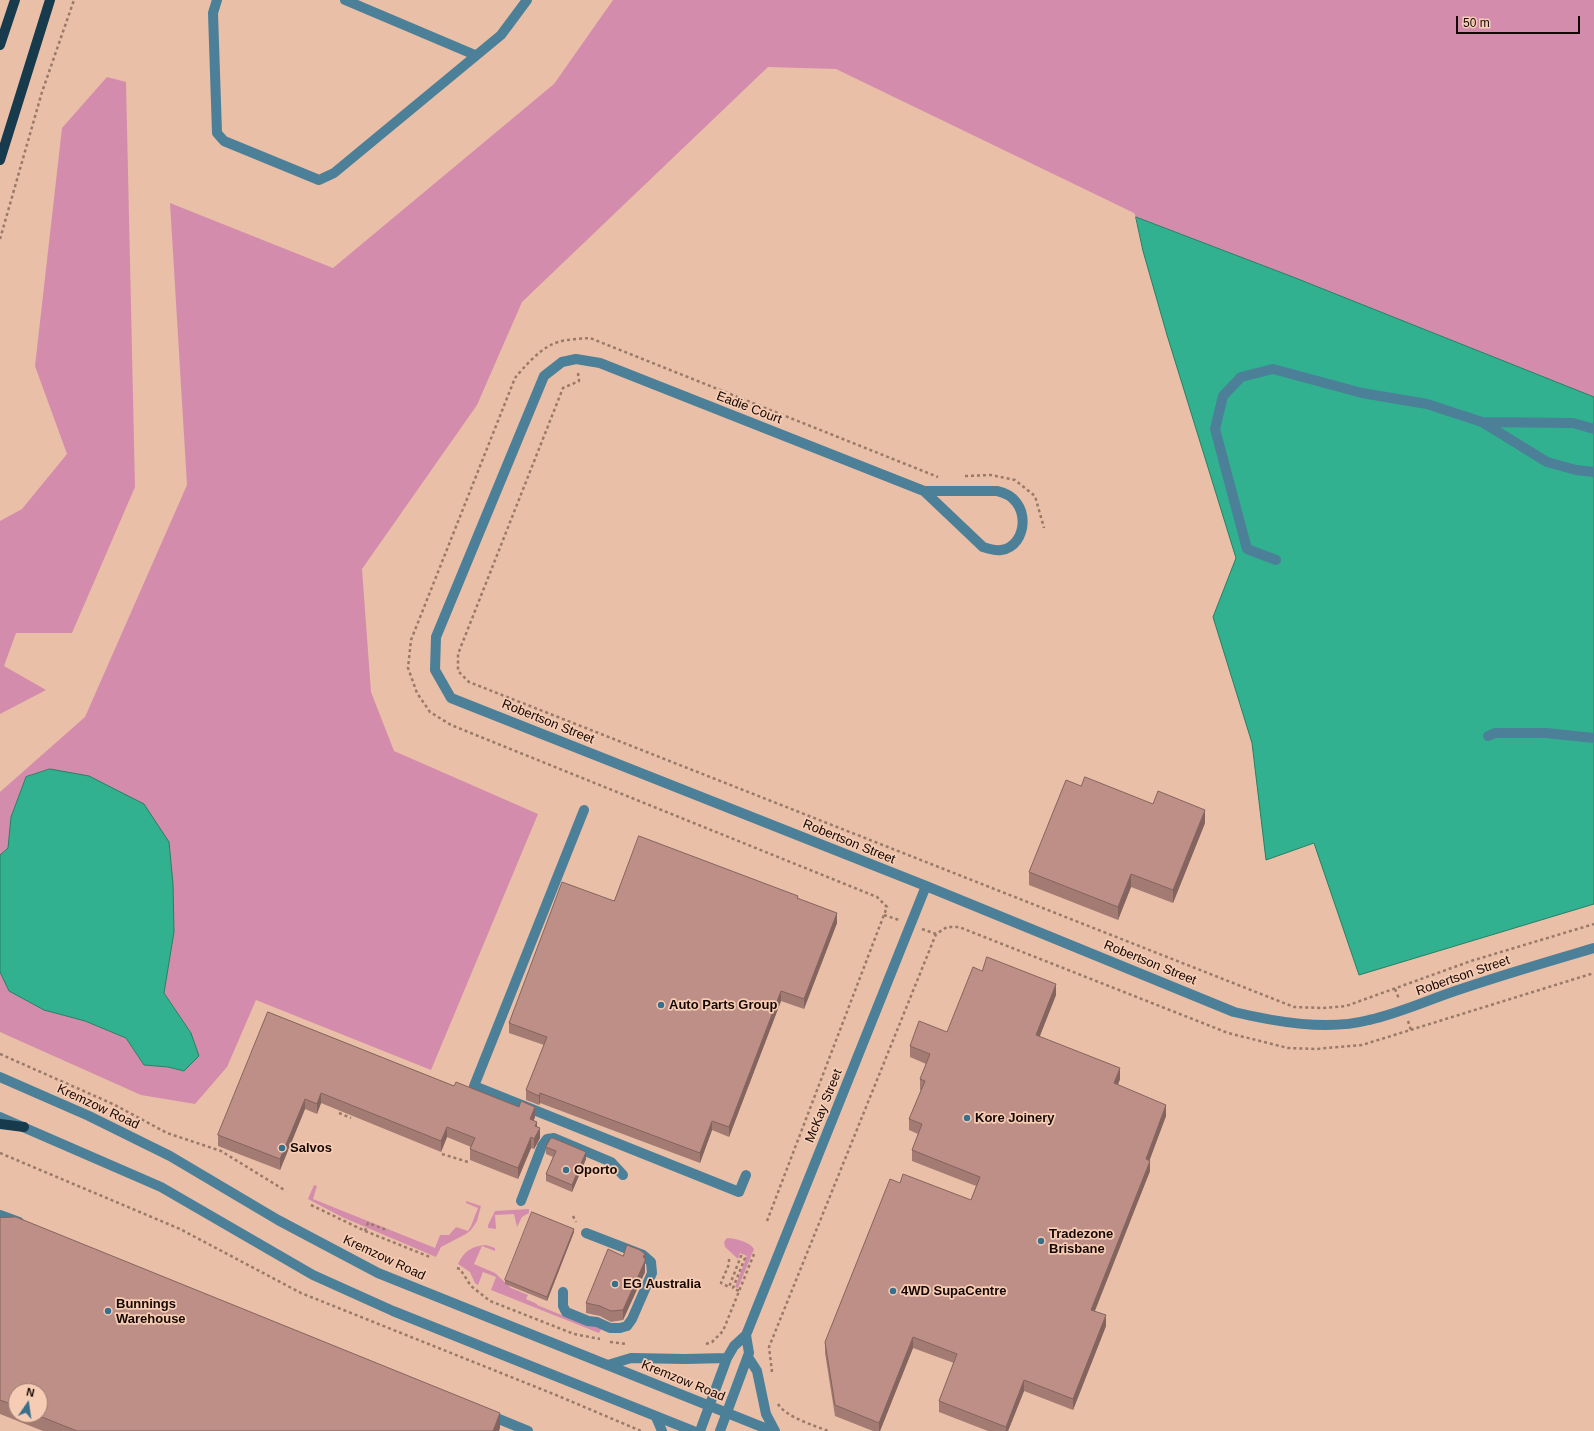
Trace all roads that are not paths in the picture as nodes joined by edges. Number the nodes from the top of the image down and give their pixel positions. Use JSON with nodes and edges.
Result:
{"nodes":[{"id":1,"x":15,"y":0,"type":"edge"},
{"id":2,"x":50,"y":0,"type":"edge"},
{"id":3,"x":217,"y":0,"type":"edge"},
{"id":4,"x":345,"y":0,"type":"edge"},
{"id":5,"x":527,"y":0,"type":"edge"},
{"id":6,"x":0,"y":45,"type":"edge"},
{"id":7,"x":475,"y":55,"type":"junction"},
{"id":8,"x":0,"y":160,"type":"edge"},
{"id":9,"x":562,"y":362,"type":"joint"},
{"id":10,"x":1482,"y":422,"type":"junction"},
{"id":11,"x":1594,"y":429,"type":"edge"},
{"id":12,"x":1594,"y":472,"type":"edge"},
{"id":13,"x":924,"y":491,"type":"junction"},
{"id":14,"x":1276,"y":560,"type":"dead end"},
{"id":15,"x":1488,"y":736,"type":"dead end"},
{"id":16,"x":1594,"y":738,"type":"edge"},
{"id":17,"x":584,"y":810,"type":"dead end"},
{"id":18,"x":926,"y":886,"type":"junction"},
{"id":19,"x":1594,"y":948,"type":"edge"},
{"id":20,"x":0,"y":1077,"type":"edge"},
{"id":21,"x":0,"y":1117,"type":"edge"},
{"id":22,"x":0,"y":1124,"type":"edge"},
{"id":23,"x":24,"y":1127,"type":"junction"},
{"id":24,"x":623,"y":1175,"type":"dead end"},
{"id":25,"x":746,"y":1175,"type":"dead end"},
{"id":26,"x":521,"y":1201,"type":"dead end"},
{"id":27,"x":0,"y":1215,"type":"edge"},
{"id":28,"x":29,"y":1227,"type":"edge"},
{"id":29,"x":586,"y":1233,"type":"dead end"},
{"id":30,"x":563,"y":1292,"type":"dead end"},
{"id":31,"x":746,"y":1335,"type":"junction"},
{"id":32,"x":748,"y":1357,"type":"junction"},
{"id":33,"x":727,"y":1358,"type":"junction"},
{"id":34,"x":608,"y":1365,"type":"junction"},
{"id":35,"x":709,"y":1405,"type":"junction"},
{"id":36,"x":477,"y":1410,"type":"edge"},
{"id":37,"x":726,"y":1412,"type":"junction"},
{"id":38,"x":656,"y":1417,"type":"junction"},
{"id":39,"x":528,"y":1431,"type":"edge"},
{"id":40,"x":662,"y":1431,"type":"edge"},
{"id":41,"x":693,"y":1431,"type":"edge"},
{"id":42,"x":700,"y":1431,"type":"edge"},
{"id":43,"x":720,"y":1431,"type":"edge"},
{"id":44,"x":772,"y":1431,"type":"edge"},
{"id":45,"x":775,"y":1431,"type":"edge"}],
"edges":[{"from":1,"to":6,"type":"main road"},
{"from":2,"to":8,"type":"main road"},
{"from":3,"to":7,"type":"street"},
{"from":4,"to":7,"type":"street"},
{"from":5,"to":7,"type":"street"},
{"from":9,"to":13,"type":"street","name":"Eadie Court"},
{"from":9,"to":18,"type":"street","name":"Robertson Street"},
{"from":10,"to":11,"type":"street"},
{"from":10,"to":12,"type":"street"},
{"from":10,"to":14,"type":"street"},
{"from":13,"to":13,"type":"street","name":"Eadie Court"},
{"from":15,"to":16,"type":"street"},
{"from":17,"to":25,"type":"street"},
{"from":18,"to":19,"type":"street","name":"Robertson Street"},
{"from":18,"to":31,"type":"street","name":"McKay Street"},
{"from":20,"to":34,"type":"street","name":"Kremzow Road"},
{"from":21,"to":23,"type":"street"},
{"from":22,"to":23,"type":"main road"},
{"from":23,"to":38,"type":"street"},
{"from":24,"to":26,"type":"street"},
{"from":27,"to":28,"type":"street"},
{"from":29,"to":30,"type":"street"},
{"from":31,"to":32,"type":"street","name":"McKay Street"},
{"from":31,"to":33,"type":"street","name":"McKay Street"},
{"from":32,"to":37,"type":"street","name":"McKay Street"},
{"from":32,"to":45,"type":"street"},
{"from":33,"to":34,"type":"street"},
{"from":33,"to":35,"type":"street","name":"McKay Street"},
{"from":34,"to":35,"type":"street","name":"Kremzow Road"},
{"from":35,"to":37,"type":"street","name":"Kremzow Road"},
{"from":35,"to":42,"type":"street","name":"McKay Street"},
{"from":36,"to":39,"type":"street"},
{"from":37,"to":43,"type":"street","name":"McKay Street"},
{"from":37,"to":44,"type":"street","name":"Kremzow Road"},
{"from":38,"to":40,"type":"street"},
{"from":38,"to":41,"type":"street"}]}
